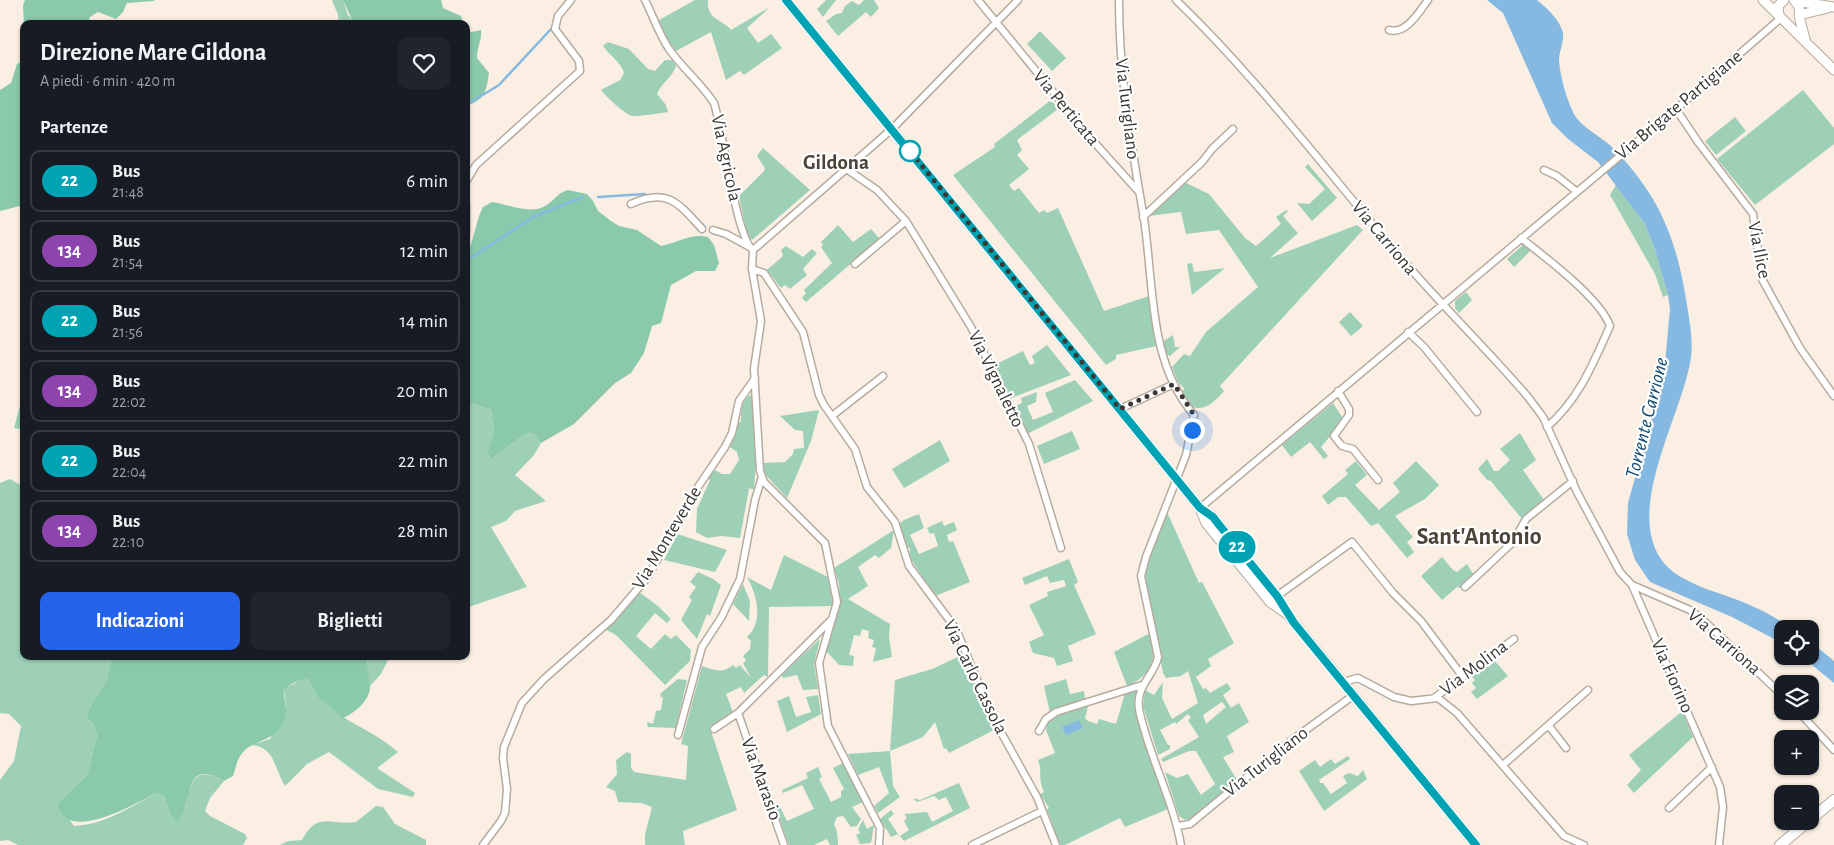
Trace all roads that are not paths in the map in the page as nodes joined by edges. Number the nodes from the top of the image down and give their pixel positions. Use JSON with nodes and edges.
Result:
{"nodes":[{"id":1,"x":571,"y":0,"type":"edge"},
{"id":2,"x":645,"y":0,"type":"edge"},
{"id":3,"x":786,"y":0,"type":"edge"},
{"id":4,"x":978,"y":0,"type":"edge"},
{"id":5,"x":1018,"y":0,"type":"edge"},
{"id":6,"x":1119,"y":0,"type":"edge"},
{"id":7,"x":1428,"y":0,"type":"edge"},
{"id":8,"x":1763,"y":0,"type":"edge"},
{"id":9,"x":1784,"y":0,"type":"edge"},
{"id":10,"x":1794,"y":0,"type":"edge"},
{"id":11,"x":1180,"y":1,"type":"edge"},
{"id":12,"x":1831,"y":8,"type":"edge"},
{"id":13,"x":1799,"y":15,"type":"junction"},
{"id":14,"x":1781,"y":18,"type":"junction"},
{"id":15,"x":996,"y":23,"type":"junction"},
{"id":16,"x":1389,"y":30,"type":"dead end"},
{"id":17,"x":1806,"y":42,"type":"junction"},
{"id":18,"x":1834,"y":70,"type":"edge"},
{"id":19,"x":1676,"y":109,"type":"junction"},
{"id":20,"x":892,"y":129,"type":"junction"},
{"id":21,"x":1234,"y":129,"type":"dead end"},
{"id":22,"x":845,"y":168,"type":"junction"},
{"id":23,"x":1544,"y":170,"type":"dead end"},
{"id":24,"x":470,"y":176,"type":"edge"},
{"id":25,"x":1576,"y":191,"type":"junction"},
{"id":26,"x":1138,"y":192,"type":"junction"},
{"id":27,"x":631,"y":204,"type":"dead end"},
{"id":28,"x":1143,"y":217,"type":"junction"},
{"id":29,"x":906,"y":221,"type":"junction"},
{"id":30,"x":702,"y":228,"type":"dead end"},
{"id":31,"x":713,"y":230,"type":"dead end"},
{"id":32,"x":1522,"y":238,"type":"junction"},
{"id":33,"x":750,"y":248,"type":"junction"},
{"id":34,"x":855,"y":264,"type":"dead end"},
{"id":35,"x":752,"y":268,"type":"junction"},
{"id":36,"x":1442,"y":304,"type":"junction"},
{"id":37,"x":1408,"y":332,"type":"junction"},
{"id":38,"x":883,"y":376,"type":"dead end"},
{"id":39,"x":755,"y":378,"type":"junction"},
{"id":40,"x":1174,"y":384,"type":"junction"},
{"id":41,"x":1338,"y":391,"type":"junction"},
{"id":42,"x":1834,"y":396,"type":"edge"},
{"id":43,"x":1120,"y":409,"type":"junction"},
{"id":44,"x":1477,"y":412,"type":"dead end"},
{"id":45,"x":832,"y":416,"type":"junction"},
{"id":46,"x":1547,"y":427,"type":"junction"},
{"id":47,"x":762,"y":477,"type":"junction"},
{"id":48,"x":1176,"y":479,"type":"junction"},
{"id":49,"x":1378,"y":480,"type":"dead end"},
{"id":50,"x":1573,"y":482,"type":"junction"},
{"id":51,"x":1200,"y":508,"type":"junction"},
{"id":52,"x":1061,"y":548,"type":"dead end"},
{"id":53,"x":1632,"y":585,"type":"junction"},
{"id":54,"x":1465,"y":587,"type":"dead end"},
{"id":55,"x":1277,"y":596,"type":"junction"},
{"id":56,"x":1286,"y":614,"type":"junction"},
{"id":57,"x":832,"y":618,"type":"junction"},
{"id":58,"x":1514,"y":639,"type":"dead end"},
{"id":59,"x":1463,"y":677,"type":"junction"},
{"id":60,"x":1343,"y":682,"type":"junction"},
{"id":61,"x":1142,"y":685,"type":"junction"},
{"id":62,"x":1774,"y":687,"type":"edge"},
{"id":63,"x":1588,"y":690,"type":"dead end"},
{"id":64,"x":1354,"y":695,"type":"junction"},
{"id":65,"x":1434,"y":698,"type":"junction"},
{"id":66,"x":738,"y":713,"type":"junction"},
{"id":67,"x":1806,"y":720,"type":"edge"},
{"id":68,"x":1549,"y":726,"type":"junction"},
{"id":69,"x":714,"y":729,"type":"dead end"},
{"id":70,"x":1039,"y":731,"type":"dead end"},
{"id":71,"x":678,"y":735,"type":"dead end"},
{"id":72,"x":1566,"y":748,"type":"dead end"},
{"id":73,"x":1834,"y":750,"type":"edge"},
{"id":74,"x":1503,"y":765,"type":"junction"},
{"id":75,"x":1712,"y":767,"type":"junction"},
{"id":76,"x":1834,"y":800,"type":"edge"},
{"id":77,"x":1669,"y":808,"type":"dead end"},
{"id":78,"x":1042,"y":811,"type":"junction"},
{"id":79,"x":1819,"y":813,"type":"edge"},
{"id":80,"x":1178,"y":826,"type":"junction"},
{"id":81,"x":1798,"y":830,"type":"edge"},
{"id":82,"x":974,"y":844,"type":"edge"},
{"id":83,"x":483,"y":845,"type":"edge"},
{"id":84,"x":784,"y":845,"type":"edge"},
{"id":85,"x":879,"y":845,"type":"edge"},
{"id":86,"x":1056,"y":845,"type":"edge"},
{"id":87,"x":1181,"y":845,"type":"edge"},
{"id":88,"x":1476,"y":845,"type":"edge"},
{"id":89,"x":1584,"y":845,"type":"edge"},
{"id":90,"x":1719,"y":845,"type":"edge"},
{"id":91,"x":1780,"y":845,"type":"edge"}],
"edges":[{"from":1,"to":24,"type":"street"},
{"from":2,"to":33,"type":"street","name":"Via Agricola"},
{"from":3,"to":20,"type":"main road"},
{"from":4,"to":15,"type":"street","name":"Via Perticata"},
{"from":5,"to":15,"type":"street"},
{"from":6,"to":26,"type":"street","name":"Via Turigliano"},
{"from":7,"to":16,"type":"street"},
{"from":8,"to":14,"type":"main road"},
{"from":9,"to":14,"type":"main road"},
{"from":10,"to":12,"type":"main road"},
{"from":10,"to":13,"type":"main road"},
{"from":11,"to":36,"type":"street","name":"Via Carriona"},
{"from":12,"to":13,"type":"main road"},
{"from":13,"to":14,"type":"main road"},
{"from":13,"to":17,"type":"main road"},
{"from":14,"to":17,"type":"main road"},
{"from":14,"to":19,"type":"street","name":"Via Brigate Partigiane"},
{"from":15,"to":20,"type":"street"},
{"from":15,"to":26,"type":"street","name":"Via Perticata"},
{"from":17,"to":18,"type":"main road"},
{"from":19,"to":25,"type":"street","name":"Via Brigate Partigiane"},
{"from":19,"to":42,"type":"street","name":"Via Ilice"},
{"from":20,"to":22,"type":"street"},
{"from":20,"to":43,"type":"main road"},
{"from":21,"to":28,"type":"street"},
{"from":22,"to":29,"type":"street","name":"Via Vignaletto"},
{"from":22,"to":33,"type":"street"},
{"from":23,"to":25,"type":"street"},
{"from":25,"to":32,"type":"street","name":"Via Brigate Partigiane"},
{"from":26,"to":28,"type":"street","name":"Via Turigliano"},
{"from":27,"to":30,"type":"street"},
{"from":28,"to":40,"type":"street","name":"Via Turigliano"},
{"from":29,"to":34,"type":"street"},
{"from":29,"to":52,"type":"street","name":"Via Vignaletto"},
{"from":31,"to":33,"type":"street"},
{"from":32,"to":36,"type":"street","name":"Via Brigate Partigiane"},
{"from":32,"to":46,"type":"street"},
{"from":33,"to":35,"type":"street"},
{"from":35,"to":39,"type":"street"},
{"from":35,"to":45,"type":"street","name":"Via Carlo Cassola"},
{"from":36,"to":37,"type":"street","name":"Via Brigate Partigiane"},
{"from":36,"to":46,"type":"street","name":"Via Carriona"},
{"from":37,"to":41,"type":"street","name":"Via Brigate Partigiane"},
{"from":37,"to":44,"type":"street"},
{"from":38,"to":45,"type":"street"},
{"from":39,"to":47,"type":"street"},
{"from":39,"to":83,"type":"street","name":"Via Monteverde"},
{"from":40,"to":43,"type":"street"},
{"from":40,"to":48,"type":"street","name":"Via Turigliano"},
{"from":41,"to":49,"type":"street"},
{"from":41,"to":51,"type":"street","name":"Via Brigate Partigiane"},
{"from":43,"to":48,"type":"main road"},
{"from":45,"to":78,"type":"street","name":"Via Carlo Cassola"},
{"from":46,"to":50,"type":"street","name":"Via Carriona"},
{"from":47,"to":57,"type":"street"},
{"from":47,"to":71,"type":"street"},
{"from":48,"to":51,"type":"main road"},
{"from":48,"to":61,"type":"street","name":"Via Turigliano"},
{"from":50,"to":53,"type":"street","name":"Via Carriona"},
{"from":50,"to":54,"type":"street"},
{"from":51,"to":55,"type":"main road"},
{"from":51,"to":56,"type":"main road"},
{"from":53,"to":62,"type":"street","name":"Via Carriona"},
{"from":53,"to":75,"type":"street","name":"Via Fiorino"},
{"from":55,"to":56,"type":"main road"},
{"from":55,"to":59,"type":"street"},
{"from":56,"to":60,"type":"main road"},
{"from":57,"to":66,"type":"street","name":"Via Marasio"},
{"from":57,"to":85,"type":"street"},
{"from":58,"to":59,"type":"street","name":"Via Molina"},
{"from":59,"to":65,"type":"street","name":"Via Molina"},
{"from":60,"to":64,"type":"main road"},
{"from":60,"to":65,"type":"street","name":"Via Molina"},
{"from":61,"to":70,"type":"street"},
{"from":61,"to":80,"type":"street","name":"Via Turigliano"},
{"from":63,"to":68,"type":"street"},
{"from":64,"to":80,"type":"street","name":"Via Turigliano"},
{"from":64,"to":88,"type":"main road"},
{"from":65,"to":74,"type":"street","name":"Via Molina"},
{"from":66,"to":69,"type":"street","name":"Via Marasio"},
{"from":66,"to":84,"type":"street","name":"Via Marasio"},
{"from":67,"to":73,"type":"street"},
{"from":68,"to":72,"type":"street"},
{"from":68,"to":74,"type":"street"},
{"from":74,"to":89,"type":"street","name":"Via Molina"},
{"from":75,"to":77,"type":"street"},
{"from":75,"to":90,"type":"street","name":"Via Fiorino"},
{"from":76,"to":79,"type":"main road"},
{"from":78,"to":82,"type":"street"},
{"from":78,"to":86,"type":"street","name":"Via Carlo Cassola"},
{"from":80,"to":87,"type":"street","name":"Via Turigliano"},
{"from":81,"to":91,"type":"main road"}]}
